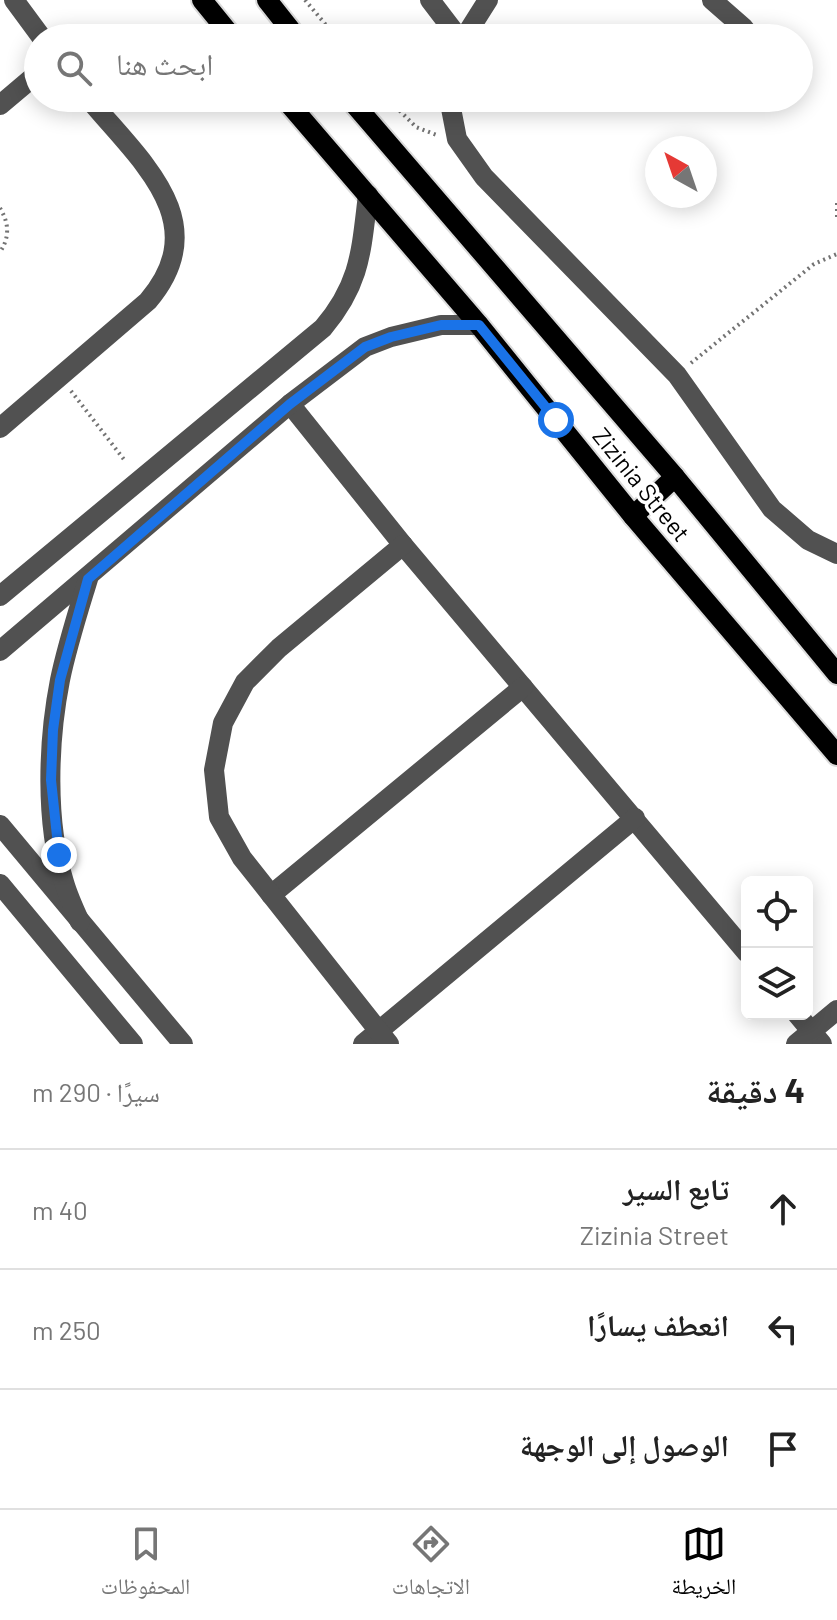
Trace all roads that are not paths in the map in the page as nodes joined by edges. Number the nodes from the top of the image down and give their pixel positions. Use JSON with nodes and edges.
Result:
{"nodes":[{"id":1,"x":14,"y":0,"type":"edge"},
{"id":2,"x":202,"y":0,"type":"edge"},
{"id":3,"x":267,"y":0,"type":"edge"},
{"id":4,"x":430,"y":0,"type":"edge"},
{"id":5,"x":488,"y":0,"type":"edge"},
{"id":6,"x":712,"y":0,"type":"edge"},
{"id":7,"x":32,"y":24,"type":"edge"},
{"id":8,"x":222,"y":24,"type":"edge"},
{"id":9,"x":286,"y":24,"type":"edge"},
{"id":10,"x":450,"y":24,"type":"edge"},
{"id":11,"x":472,"y":24,"type":"edge"},
{"id":12,"x":739,"y":24,"type":"edge"},
{"id":13,"x":24,"y":85,"type":"edge"},
{"id":14,"x":0,"y":105,"type":"edge"},
{"id":15,"x":100,"y":112,"type":"edge"},
{"id":16,"x":296,"y":112,"type":"edge"},
{"id":17,"x":361,"y":112,"type":"edge"},
{"id":18,"x":452,"y":112,"type":"edge"},
{"id":19,"x":368,"y":195,"type":"junction"},
{"id":20,"x":479,"y":325,"type":"junction"},
{"id":21,"x":290,"y":404,"type":"junction"},
{"id":22,"x":0,"y":428,"type":"edge"},
{"id":23,"x":675,"y":477,"type":"junction"},
{"id":24,"x":633,"y":516,"type":"junction"},
{"id":25,"x":403,"y":545,"type":"junction"},
{"id":26,"x":837,"y":554,"type":"edge"},
{"id":27,"x":88,"y":579,"type":"junction"},
{"id":28,"x":0,"y":596,"type":"edge"},
{"id":29,"x":0,"y":651,"type":"edge"},
{"id":30,"x":830,"y":658,"type":"edge"},
{"id":31,"x":837,"y":674,"type":"edge"},
{"id":32,"x":523,"y":687,"type":"junction"},
{"id":33,"x":837,"y":755,"type":"edge"},
{"id":34,"x":635,"y":818,"type":"junction"},
{"id":35,"x":0,"y":825,"type":"edge"},
{"id":36,"x":0,"y":884,"type":"edge"},
{"id":37,"x":271,"y":895,"type":"junction"},
{"id":38,"x":80,"y":922,"type":"junction"},
{"id":39,"x":743,"y":948,"type":"edge"},
{"id":40,"x":837,"y":1010,"type":"edge"},
{"id":41,"x":800,"y":1020,"type":"edge"},
{"id":42,"x":377,"y":1040,"type":"edge"},
{"id":43,"x":810,"y":1040,"type":"edge"},
{"id":44,"x":133,"y":1044,"type":"edge"},
{"id":45,"x":183,"y":1044,"type":"edge"}],
"edges":[{"from":1,"to":7,"type":"street"},
{"from":2,"to":8,"type":"main road"},
{"from":3,"to":9,"type":"main road"},
{"from":4,"to":10,"type":"street"},
{"from":5,"to":11,"type":"street"},
{"from":6,"to":12,"type":"street"},
{"from":13,"to":14,"type":"street"},
{"from":15,"to":22,"type":"street"},
{"from":16,"to":19,"type":"main road","name":"Zizinia Street"},
{"from":17,"to":23,"type":"main road","name":"Zizinia Street"},
{"from":18,"to":26,"type":"street"},
{"from":19,"to":20,"type":"main road","name":"Zizinia Street"},
{"from":19,"to":28,"type":"street"},
{"from":20,"to":21,"type":"street"},
{"from":20,"to":24,"type":"main road","name":"Zizinia Street"},
{"from":21,"to":25,"type":"street"},
{"from":21,"to":27,"type":"street"},
{"from":23,"to":24,"type":"main road"},
{"from":23,"to":30,"type":"main road","name":"Zizinia Street"},
{"from":24,"to":33,"type":"main road","name":"Zizinia Street"},
{"from":25,"to":32,"type":"street"},
{"from":25,"to":37,"type":"street"},
{"from":27,"to":29,"type":"street"},
{"from":27,"to":38,"type":"street"},
{"from":30,"to":31,"type":"main road","name":"Zizinia Street"},
{"from":32,"to":34,"type":"street"},
{"from":32,"to":37,"type":"street"},
{"from":34,"to":39,"type":"street"},
{"from":34,"to":42,"type":"street"},
{"from":35,"to":38,"type":"street"},
{"from":36,"to":44,"type":"street"},
{"from":37,"to":42,"type":"street"},
{"from":38,"to":45,"type":"street"},
{"from":40,"to":43,"type":"street"},
{"from":41,"to":43,"type":"street"}]}
